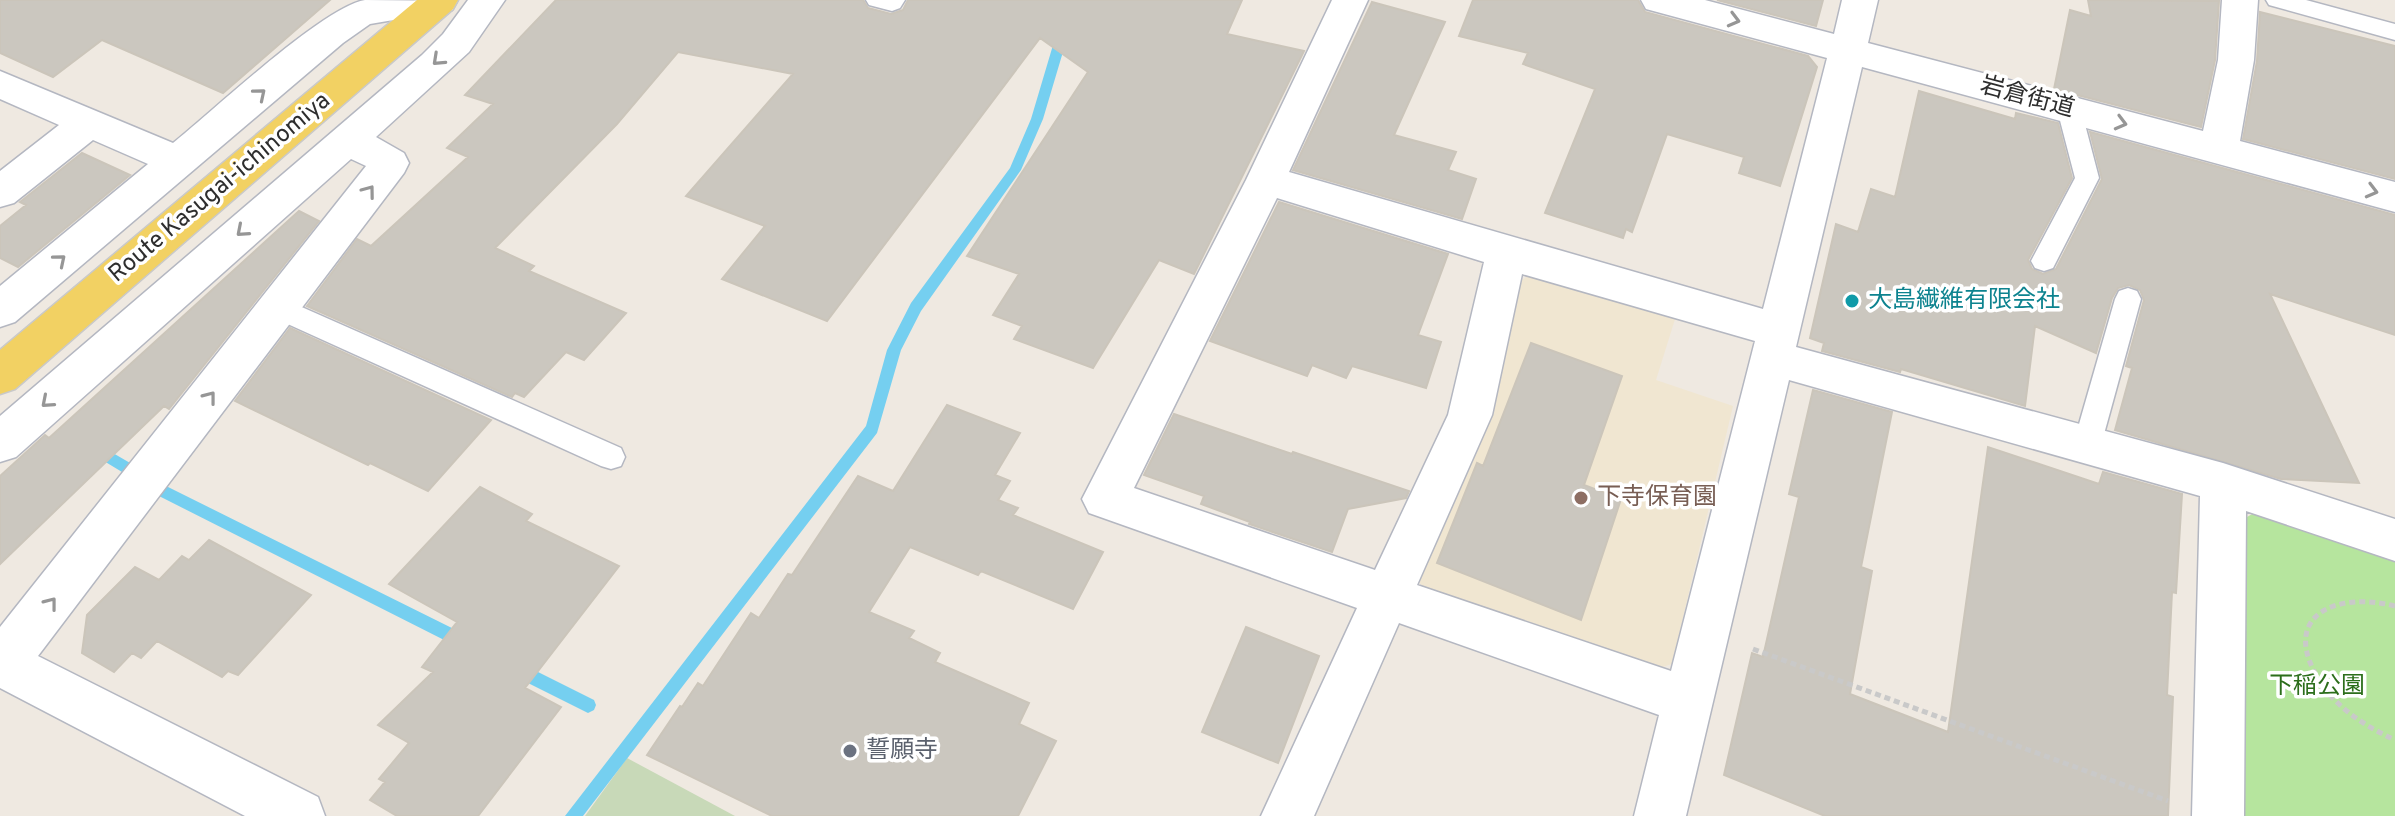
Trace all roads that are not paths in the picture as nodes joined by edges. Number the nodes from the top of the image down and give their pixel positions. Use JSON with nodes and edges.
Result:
{"nodes":[{"id":1,"x":440,"y":0,"type":"edge"},
{"id":2,"x":487,"y":0,"type":"edge"},
{"id":3,"x":877,"y":0,"type":"edge"},
{"id":4,"x":894,"y":0,"type":"edge"},
{"id":5,"x":1350,"y":0,"type":"edge"},
{"id":6,"x":1659,"y":0,"type":"edge"},
{"id":7,"x":1860,"y":0,"type":"edge"},
{"id":8,"x":2240,"y":0,"type":"edge"},
{"id":9,"x":2277,"y":0,"type":"edge"},
{"id":10,"x":2395,"y":32,"type":"edge"},
{"id":11,"x":1849,"y":49,"type":"junction"},
{"id":12,"x":0,"y":84,"type":"edge"},
{"id":13,"x":2069,"y":109,"type":"junction"},
{"id":14,"x":89,"y":123,"type":"junction"},
{"id":15,"x":344,"y":143,"type":"junction"},
{"id":16,"x":2219,"y":150,"type":"junction"},
{"id":17,"x":179,"y":162,"type":"junction"},
{"id":18,"x":1266,"y":180,"type":"junction"},
{"id":19,"x":0,"y":192,"type":"edge"},
{"id":20,"x":2395,"y":197,"type":"edge"},
{"id":21,"x":1506,"y":253,"type":"junction"},
{"id":22,"x":2044,"y":261,"type":"dead end"},
{"id":23,"x":2128,"y":299,"type":"dead end"},
{"id":24,"x":279,"y":308,"type":"junction"},
{"id":25,"x":0,"y":310,"type":"edge"},
{"id":26,"x":1776,"y":345,"type":"junction"},
{"id":27,"x":0,"y":376,"type":"edge"},
{"id":28,"x":0,"y":443,"type":"edge"},
{"id":29,"x":2087,"y":445,"type":"junction"},
{"id":30,"x":611,"y":457,"type":"dead end"},
{"id":31,"x":2223,"y":483,"type":"junction"},
{"id":32,"x":2395,"y":540,"type":"edge"},
{"id":33,"x":1388,"y":598,"type":"junction"},
{"id":34,"x":0,"y":662,"type":"edge"},
{"id":35,"x":1688,"y":701,"type":"junction"},
{"id":36,"x":2199,"y":811,"type":"edge"},
{"id":37,"x":299,"y":816,"type":"edge"},
{"id":38,"x":1287,"y":816,"type":"edge"},
{"id":39,"x":1660,"y":816,"type":"edge"}],
"edges":[{"from":17,"to":1,"type":"street","one_way":true},
{"from":1,"to":27,"type":"main road","name":"Route Kasugai-ichinomiya"},
{"from":2,"to":15,"type":"street","one_way":true},
{"from":3,"to":4,"type":"lane"},
{"from":5,"to":18,"type":"street"},
{"from":6,"to":11,"type":"street","name":"岩倉街道","one_way":true},
{"from":7,"to":11,"type":"street"},
{"from":8,"to":16,"type":"street"},
{"from":9,"to":10,"type":"lane"},
{"from":11,"to":13,"type":"street","name":"岩倉街道"},
{"from":11,"to":26,"type":"street"},
{"from":12,"to":14,"type":"street"},
{"from":13,"to":16,"type":"street","name":"岩倉街道","one_way":true},
{"from":13,"to":22,"type":"lane"},
{"from":14,"to":17,"type":"street"},
{"from":14,"to":19,"type":"street"},
{"from":24,"to":15,"type":"street","one_way":true},
{"from":15,"to":28,"type":"street","one_way":true},
{"from":16,"to":20,"type":"street","name":"岩倉街道","one_way":true},
{"from":25,"to":17,"type":"street","one_way":true},
{"from":18,"to":21,"type":"street"},
{"from":18,"to":33,"type":"street"},
{"from":21,"to":26,"type":"street"},
{"from":21,"to":33,"type":"street"},
{"from":23,"to":29,"type":"lane"},
{"from":24,"to":30,"type":"lane"},
{"from":34,"to":24,"type":"street","one_way":true},
{"from":26,"to":29,"type":"street"},
{"from":26,"to":35,"type":"street"},
{"from":29,"to":31,"type":"street"},
{"from":31,"to":32,"type":"street"},
{"from":31,"to":36,"type":"street"},
{"from":33,"to":35,"type":"street"},
{"from":33,"to":38,"type":"street"},
{"from":34,"to":37,"type":"street"},
{"from":35,"to":39,"type":"street"}]}
